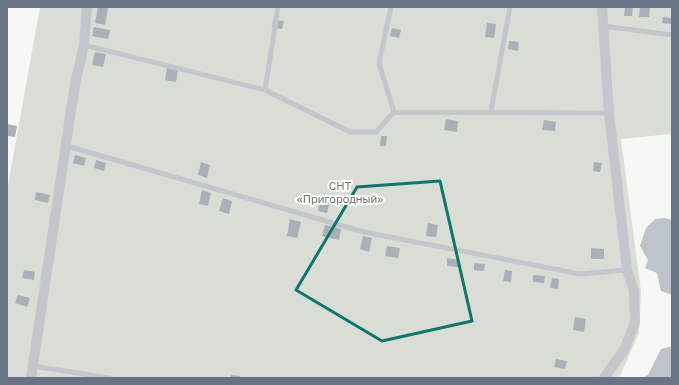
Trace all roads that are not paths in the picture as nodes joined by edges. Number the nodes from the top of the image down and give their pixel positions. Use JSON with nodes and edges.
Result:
{"nodes":[{"id":1,"x":87,"y":7,"type":"edge"},
{"id":2,"x":278,"y":7,"type":"edge"},
{"id":3,"x":391,"y":7,"type":"edge"},
{"id":4,"x":510,"y":7,"type":"edge"},
{"id":5,"x":602,"y":7,"type":"edge"},
{"id":6,"x":603,"y":26,"type":"junction"},
{"id":7,"x":672,"y":35,"type":"edge"},
{"id":8,"x":84,"y":45,"type":"junction"},
{"id":9,"x":265,"y":90,"type":"junction"},
{"id":10,"x":491,"y":111,"type":"junction"},
{"id":11,"x":394,"y":112,"type":"junction"},
{"id":12,"x":609,"y":113,"type":"junction"},
{"id":13,"x":67,"y":146,"type":"junction"},
{"id":14,"x":628,"y":270,"type":"junction"},
{"id":15,"x":33,"y":366,"type":"junction"},
{"id":16,"x":31,"y":378,"type":"edge"},
{"id":17,"x":109,"y":378,"type":"edge"},
{"id":18,"x":604,"y":378,"type":"edge"}],
"edges":[{"from":1,"to":8,"type":"street"},
{"from":2,"to":9,"type":"lane"},
{"from":3,"to":11,"type":"lane"},
{"from":4,"to":10,"type":"lane"},
{"from":5,"to":6,"type":"street"},
{"from":6,"to":7,"type":"lane"},
{"from":6,"to":12,"type":"street"},
{"from":8,"to":9,"type":"lane"},
{"from":8,"to":13,"type":"street"},
{"from":9,"to":11,"type":"lane"},
{"from":10,"to":11,"type":"lane"},
{"from":10,"to":12,"type":"lane"},
{"from":12,"to":14,"type":"street"},
{"from":13,"to":14,"type":"lane"},
{"from":13,"to":15,"type":"street"},
{"from":14,"to":18,"type":"street"},
{"from":15,"to":16,"type":"street"},
{"from":15,"to":17,"type":"lane"}]}
